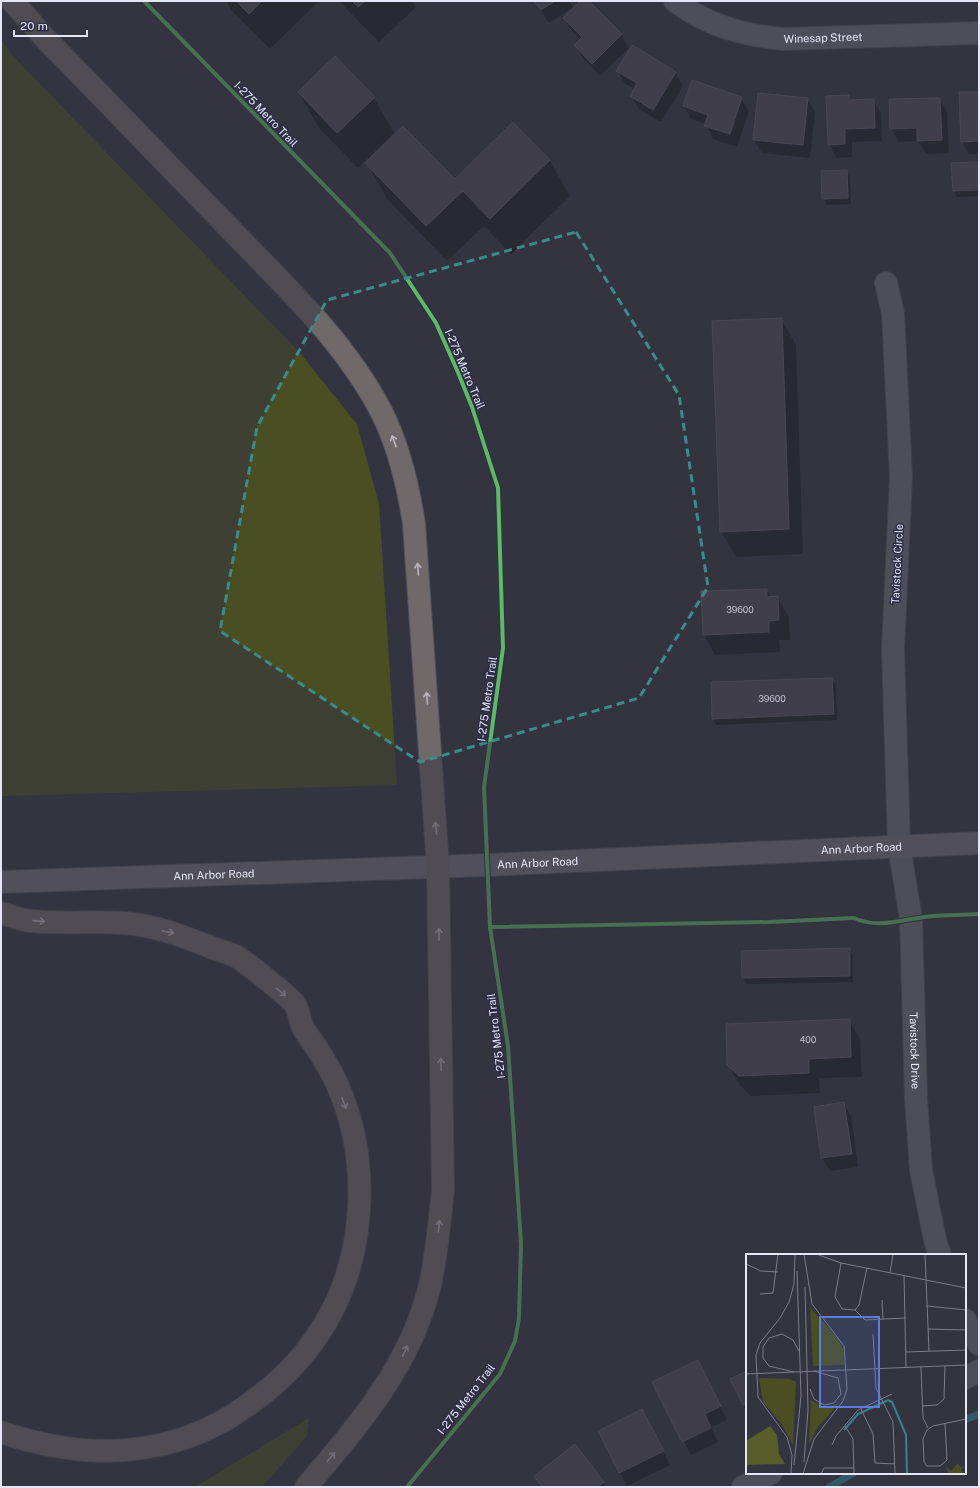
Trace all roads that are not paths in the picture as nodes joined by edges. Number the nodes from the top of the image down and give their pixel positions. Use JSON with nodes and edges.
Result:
{"nodes":[{"id":1,"x":12,"y":1,"type":"edge"},
{"id":2,"x":676,"y":1,"type":"edge"},
{"id":3,"x":979,"y":33,"type":"edge"},
{"id":4,"x":886,"y":283,"type":"dead end"},
{"id":5,"x":979,"y":843,"type":"edge"},
{"id":6,"x":899,"y":846,"type":"junction"},
{"id":7,"x":438,"y":867,"type":"junction"},
{"id":8,"x":1,"y":882,"type":"edge"},
{"id":9,"x":1,"y":913,"type":"edge"},
{"id":10,"x":940,"y":1254,"type":"edge"},
{"id":11,"x":966,"y":1322,"type":"edge"},
{"id":12,"x":979,"y":1344,"type":"edge"},
{"id":13,"x":979,"y":1371,"type":"edge"},
{"id":14,"x":966,"y":1378,"type":"edge"},
{"id":15,"x":1,"y":1432,"type":"edge"},
{"id":16,"x":769,"y":1474,"type":"edge"},
{"id":17,"x":306,"y":1487,"type":"edge"},
{"id":18,"x":743,"y":1487,"type":"edge"}],
"edges":[{"from":7,"to":1,"type":"highway","one_way":true},
{"from":2,"to":3,"type":"street","name":"Winesap Street"},
{"from":4,"to":6,"type":"street","name":"Tavistock Circle"},
{"from":5,"to":6,"type":"main road","name":"Ann Arbor Road"},
{"from":6,"to":7,"type":"main road","name":"Ann Arbor Road"},
{"from":6,"to":10,"type":"street","name":"Tavistock Drive"},
{"from":7,"to":8,"type":"main road","name":"Ann Arbor Road"},
{"from":17,"to":7,"type":"highway","one_way":true},
{"from":9,"to":15,"type":"highway","one_way":true},
{"from":11,"to":12,"type":"street"},
{"from":13,"to":14,"type":"street"},
{"from":16,"to":18,"type":"street"}]}
